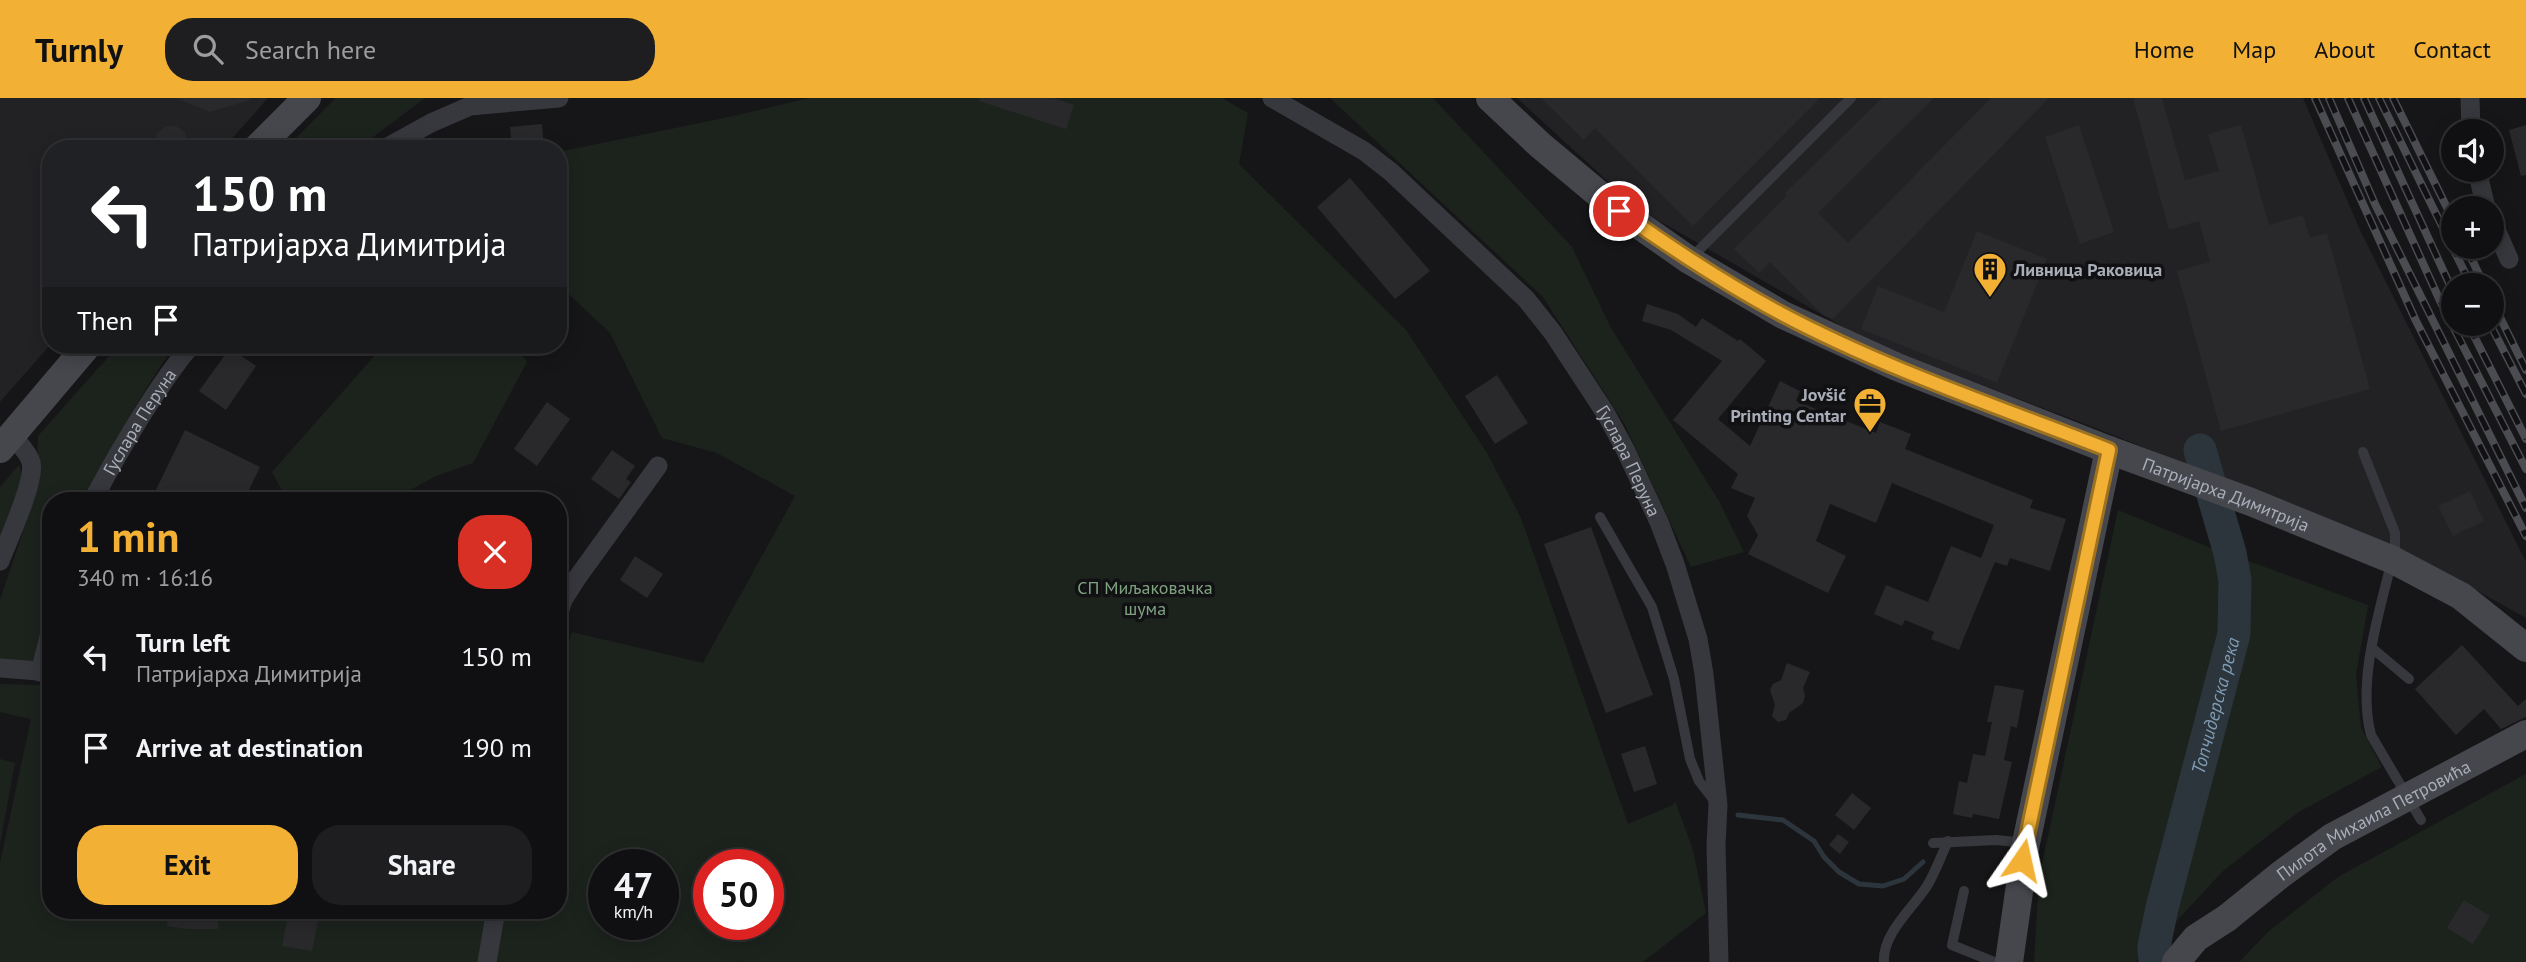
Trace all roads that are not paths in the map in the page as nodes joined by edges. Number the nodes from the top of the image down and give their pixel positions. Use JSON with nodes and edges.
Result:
{"nodes":[{"id":1,"x":307,"y":98,"type":"edge"},
{"id":2,"x":559,"y":98,"type":"edge"},
{"id":3,"x":1272,"y":98,"type":"edge"},
{"id":4,"x":1490,"y":98,"type":"edge"},
{"id":5,"x":1851,"y":98,"type":"edge"},
{"id":6,"x":2470,"y":98,"type":"edge"},
{"id":7,"x":2471,"y":119,"type":"edge"},
{"id":8,"x":265,"y":140,"type":"edge"},
{"id":9,"x":400,"y":140,"type":"edge"},
{"id":10,"x":2504,"y":248,"type":"edge"},
{"id":11,"x":2509,"y":259,"type":"dead end"},
{"id":12,"x":1689,"y":260,"type":"junction"},
{"id":13,"x":80,"y":354,"type":"edge"},
{"id":14,"x":184,"y":354,"type":"edge"},
{"id":15,"x":6,"y":442,"type":"edge"},
{"id":16,"x":2109,"y":450,"type":"junction"},
{"id":17,"x":2363,"y":452,"type":"dead end"},
{"id":18,"x":658,"y":466,"type":"dead end"},
{"id":19,"x":97,"y":492,"type":"edge"},
{"id":20,"x":1600,"y":517,"type":"dead end"},
{"id":21,"x":2393,"y":559,"type":"junction"},
{"id":22,"x":0,"y":561,"type":"edge"},
{"id":23,"x":567,"y":593,"type":"edge"},
{"id":24,"x":2372,"y":648,"type":"junction"},
{"id":25,"x":2526,"y":648,"type":"edge"},
{"id":26,"x":0,"y":668,"type":"edge"},
{"id":27,"x":42,"y":672,"type":"edge"},
{"id":28,"x":2409,"y":679,"type":"dead end"},
{"id":29,"x":2526,"y":734,"type":"edge"},
{"id":30,"x":1718,"y":805,"type":"junction"},
{"id":31,"x":2421,"y":820,"type":"dead end"},
{"id":32,"x":1948,"y":841,"type":"junction"},
{"id":33,"x":1933,"y":843,"type":"dead end"},
{"id":34,"x":2026,"y":843,"type":"junction"},
{"id":35,"x":1964,"y":891,"type":"dead end"},
{"id":36,"x":2227,"y":918,"type":"junction"},
{"id":37,"x":494,"y":919,"type":"edge"},
{"id":38,"x":486,"y":962,"type":"edge"},
{"id":39,"x":1719,"y":962,"type":"edge"},
{"id":40,"x":1884,"y":962,"type":"edge"},
{"id":41,"x":1994,"y":962,"type":"edge"},
{"id":42,"x":2009,"y":962,"type":"edge"},
{"id":43,"x":2176,"y":962,"type":"edge"},
{"id":44,"x":2200,"y":962,"type":"edge"}],
"edges":[{"from":1,"to":8,"type":"main road"},
{"from":2,"to":9,"type":"street"},
{"from":3,"to":30,"type":"street","name":"Гуслара Перуна"},
{"from":4,"to":12,"type":"main road","name":"Патријарха Димитрија"},
{"from":5,"to":12,"type":"lane"},
{"from":6,"to":7,"type":"street"},
{"from":10,"to":11,"type":"street"},
{"from":12,"to":16,"type":"main road","name":"Патријарха Димитрија"},
{"from":13,"to":15,"type":"main road"},
{"from":14,"to":19,"type":"street","name":"Гуслара Перуна"},
{"from":15,"to":22,"type":"street"},
{"from":16,"to":21,"type":"main road","name":"Патријарха Димитрија"},
{"from":16,"to":34,"type":"main road"},
{"from":17,"to":21,"type":"lane"},
{"from":18,"to":23,"type":"street"},
{"from":20,"to":30,"type":"lane"},
{"from":21,"to":24,"type":"lane"},
{"from":21,"to":25,"type":"main road","name":"Патријарха Димитрија"},
{"from":24,"to":28,"type":"lane"},
{"from":24,"to":31,"type":"lane"},
{"from":26,"to":27,"type":"street"},
{"from":29,"to":36,"type":"main road","name":"Пилота Михаила Петровића","bridge":true},
{"from":30,"to":39,"type":"street","name":"Гуслара Перуна"},
{"from":32,"to":33,"type":"lane"},
{"from":32,"to":34,"type":"lane"},
{"from":32,"to":40,"type":"lane"},
{"from":34,"to":42,"type":"main road"},
{"from":35,"to":41,"type":"lane"},
{"from":36,"to":43,"type":"main road","name":"Пилота Михаила Петровића"},
{"from":36,"to":44,"type":"main road","name":"Пилота Михаила Петровића"},
{"from":37,"to":38,"type":"street"}]}
